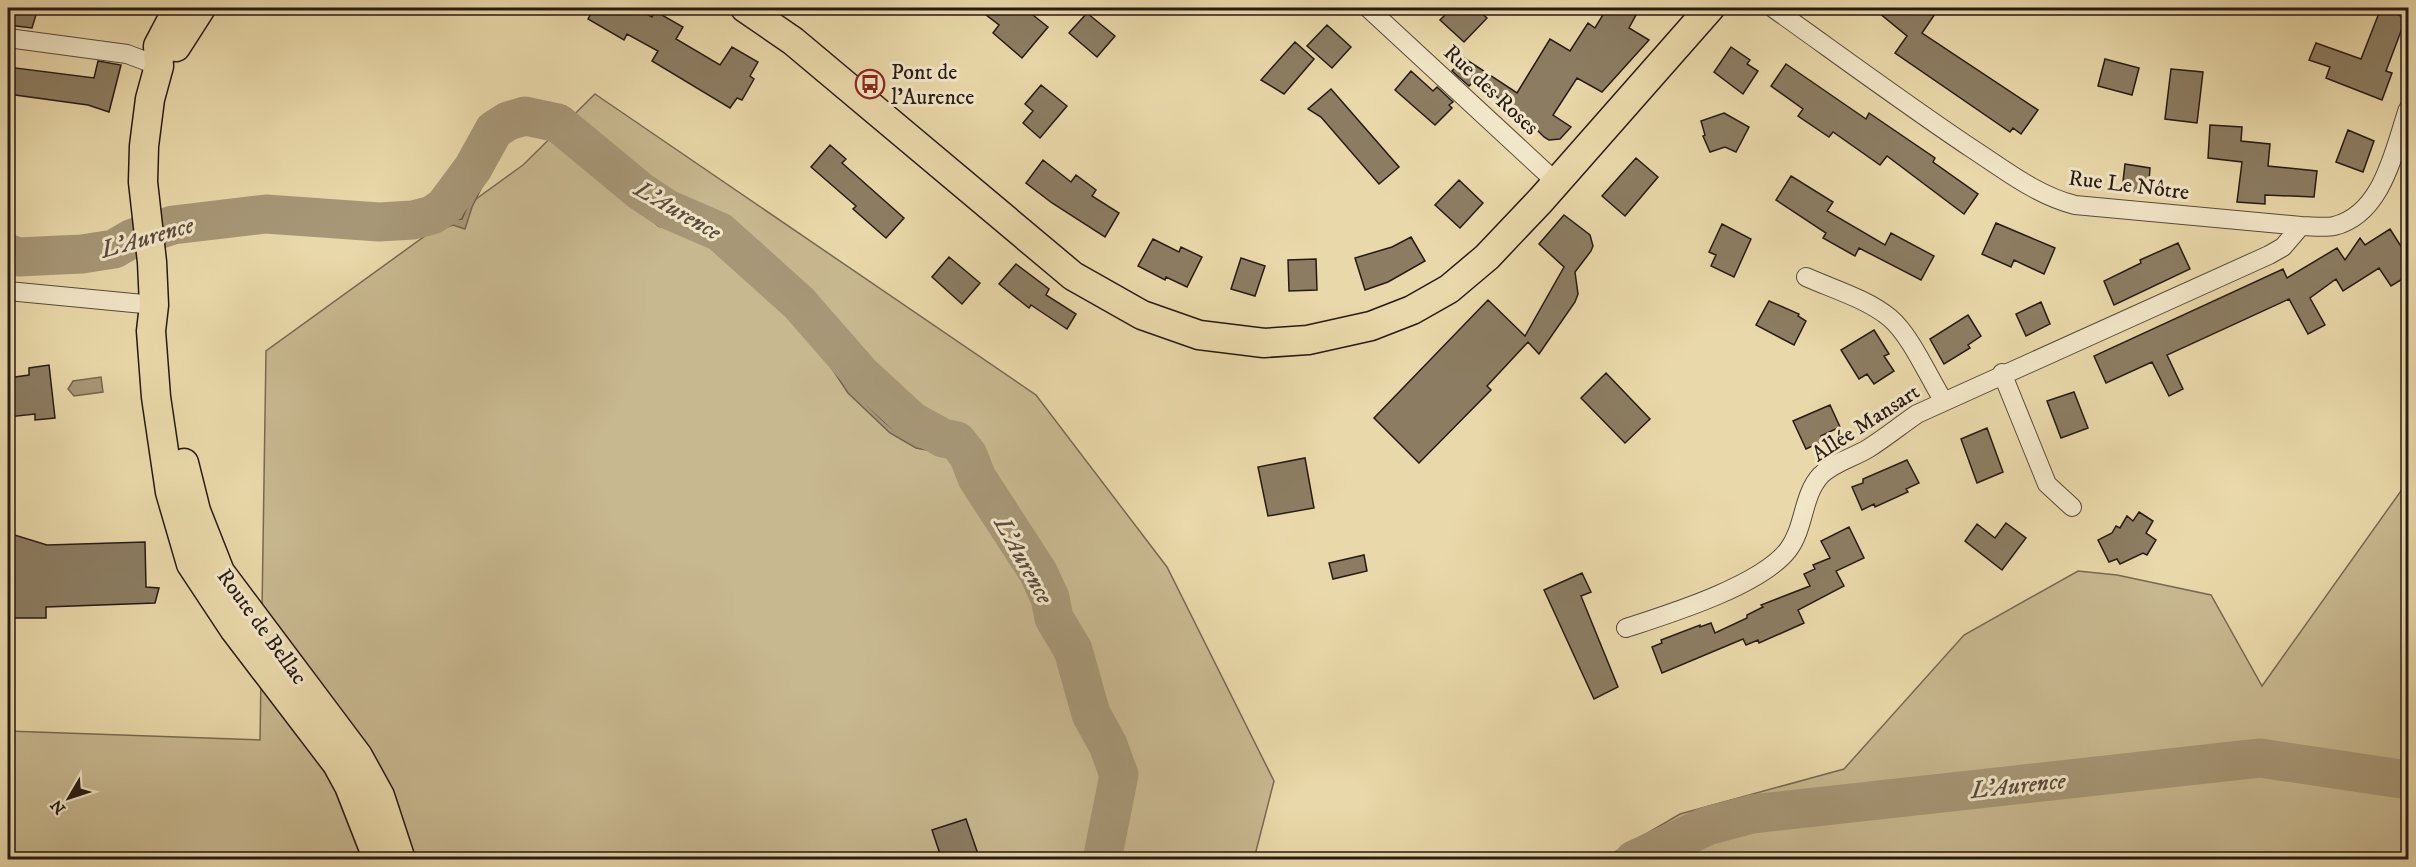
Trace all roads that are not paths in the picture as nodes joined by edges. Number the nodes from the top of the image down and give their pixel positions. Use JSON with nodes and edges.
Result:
{"nodes":[{"id":1,"x":178,"y":8,"type":"edge"},
{"id":2,"x":201,"y":8,"type":"edge"},
{"id":3,"x":745,"y":8,"type":"edge"},
{"id":4,"x":1368,"y":8,"type":"edge"},
{"id":5,"x":1710,"y":8,"type":"edge"},
{"id":6,"x":1773,"y":8,"type":"edge"},
{"id":7,"x":8,"y":38,"type":"edge"},
{"id":8,"x":159,"y":66,"type":"junction"},
{"id":9,"x":2409,"y":109,"type":"edge"},
{"id":10,"x":1556,"y":182,"type":"junction"},
{"id":11,"x":2301,"y":226,"type":"junction"},
{"id":12,"x":1806,"y":277,"type":"dead end"},
{"id":13,"x":8,"y":291,"type":"edge"},
{"id":14,"x":154,"y":305,"type":"junction"},
{"id":15,"x":2002,"y":373,"type":"junction"},
{"id":16,"x":1943,"y":400,"type":"junction"},
{"id":17,"x":2072,"y":507,"type":"dead end"},
{"id":18,"x":1626,"y":628,"type":"dead end"},
{"id":19,"x":378,"y":860,"type":"edge"},
{"id":20,"x":401,"y":860,"type":"edge"}],
"edges":[{"from":1,"to":8,"type":"main road","name":"Route de Bellac"},
{"from":2,"to":8,"type":"main road"},
{"from":3,"to":10,"type":"main road"},
{"from":4,"to":10,"type":"street","name":"Rue des Roses"},
{"from":5,"to":10,"type":"main road"},
{"from":6,"to":11,"type":"street","name":"Rue Le Nôtre"},
{"from":7,"to":8,"type":"street"},
{"from":8,"to":14,"type":"main road","name":"Route de Bellac"},
{"from":9,"to":11,"type":"street","name":"Rue Le Nôtre"},
{"from":11,"to":15,"type":"street","name":"Allée Mansart"},
{"from":12,"to":16,"type":"street","name":"Allée Mansart"},
{"from":13,"to":14,"type":"street"},
{"from":14,"to":19,"type":"main road","name":"Route de Bellac"},
{"from":14,"to":20,"type":"main road","name":"Route de Bellac"},
{"from":15,"to":16,"type":"street","name":"Allée Mansart"},
{"from":15,"to":17,"type":"street"},
{"from":16,"to":18,"type":"street","name":"Allée Mansart"}]}
